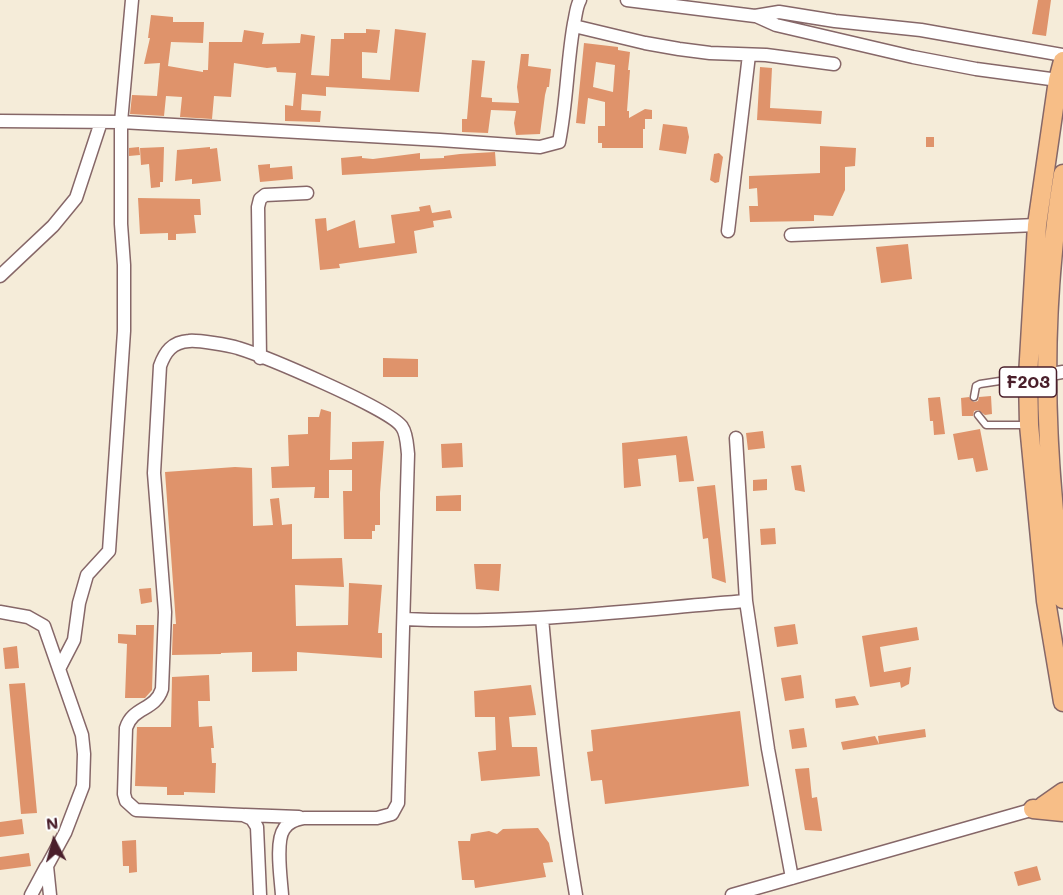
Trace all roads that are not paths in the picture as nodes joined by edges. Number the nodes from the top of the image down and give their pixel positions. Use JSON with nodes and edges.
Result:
{"nodes":[{"id":1,"x":132,"y":0,"type":"edge"},
{"id":2,"x":580,"y":0,"type":"edge"},
{"id":3,"x":627,"y":0,"type":"edge"},
{"id":4,"x":755,"y":16,"type":"junction"},
{"id":5,"x":574,"y":26,"type":"junction"},
{"id":6,"x":749,"y":55,"type":"junction"},
{"id":7,"x":1063,"y":55,"type":"edge"},
{"id":8,"x":1063,"y":61,"type":"edge"},
{"id":9,"x":834,"y":64,"type":"dead end"},
{"id":10,"x":1058,"y":80,"type":"junction"},
{"id":11,"x":0,"y":121,"type":"edge"},
{"id":12,"x":101,"y":122,"type":"junction"},
{"id":13,"x":121,"y":123,"type":"junction"},
{"id":14,"x":1063,"y":174,"type":"edge"},
{"id":15,"x":307,"y":193,"type":"dead end"},
{"id":16,"x":1037,"y":225,"type":"junction"},
{"id":17,"x":728,"y":231,"type":"dead end"},
{"id":18,"x":790,"y":235,"type":"dead end"},
{"id":19,"x":0,"y":276,"type":"edge"},
{"id":20,"x":260,"y":357,"type":"junction"},
{"id":21,"x":1046,"y":375,"type":"edge"},
{"id":22,"x":974,"y":397,"type":"dead end"},
{"id":23,"x":978,"y":415,"type":"dead end"},
{"id":24,"x":1029,"y":425,"type":"junction"},
{"id":25,"x":736,"y":438,"type":"dead end"},
{"id":26,"x":1063,"y":599,"type":"edge"},
{"id":27,"x":746,"y":601,"type":"junction"},
{"id":28,"x":0,"y":612,"type":"edge"},
{"id":29,"x":542,"y":618,"type":"junction"},
{"id":30,"x":404,"y":619,"type":"junction"},
{"id":31,"x":59,"y":669,"type":"junction"},
{"id":32,"x":1063,"y":702,"type":"edge"},
{"id":33,"x":1063,"y":792,"type":"edge"},
{"id":34,"x":1063,"y":802,"type":"edge"},
{"id":35,"x":1038,"y":808,"type":"junction"},
{"id":36,"x":1063,"y":812,"type":"edge"},
{"id":37,"x":243,"y":815,"type":"junction"},
{"id":38,"x":304,"y":818,"type":"junction"},
{"id":39,"x":47,"y":866,"type":"junction"},
{"id":40,"x":792,"y":878,"type":"junction"},
{"id":41,"x":31,"y":895,"type":"edge"},
{"id":42,"x":50,"y":895,"type":"edge"},
{"id":43,"x":260,"y":895,"type":"edge"},
{"id":44,"x":282,"y":895,"type":"edge"},
{"id":45,"x":576,"y":895,"type":"edge"},
{"id":46,"x":732,"y":895,"type":"edge"}],
"edges":[{"from":1,"to":13,"type":"street"},
{"from":2,"to":5,"type":"street"},
{"from":3,"to":4,"type":"street"},
{"from":4,"to":7,"type":"street"},
{"from":4,"to":10,"type":"street"},
{"from":5,"to":6,"type":"street"},
{"from":5,"to":13,"type":"street"},
{"from":6,"to":9,"type":"street"},
{"from":6,"to":17,"type":"street"},
{"from":8,"to":10,"type":"main road","number":"F203"},
{"from":10,"to":16,"type":"main road","number":"F203"},
{"from":11,"to":12,"type":"street"},
{"from":12,"to":13,"type":"street"},
{"from":12,"to":19,"type":"street"},
{"from":13,"to":31,"type":"street"},
{"from":14,"to":21,"type":"main road","number":"F203"},
{"from":15,"to":20,"type":"street"},
{"from":16,"to":18,"type":"street"},
{"from":16,"to":21,"type":"main road","number":"F203"},
{"from":20,"to":30,"type":"street"},
{"from":20,"to":37,"type":"street"},
{"from":21,"to":22,"type":"lane"},
{"from":21,"to":24,"type":"main road","number":"F203"},
{"from":21,"to":26,"type":"main road","number":"F203"},
{"from":23,"to":24,"type":"lane"},
{"from":24,"to":32,"type":"main road","number":"F203"},
{"from":25,"to":27,"type":"street"},
{"from":27,"to":29,"type":"street"},
{"from":27,"to":40,"type":"street"},
{"from":28,"to":31,"type":"street"},
{"from":29,"to":30,"type":"street"},
{"from":29,"to":45,"type":"street"},
{"from":30,"to":38,"type":"street"},
{"from":31,"to":39,"type":"street"},
{"from":33,"to":35,"type":"main road"},
{"from":34,"to":35,"type":"street"},
{"from":35,"to":36,"type":"main road"},
{"from":35,"to":40,"type":"street"},
{"from":37,"to":38,"type":"street"},
{"from":37,"to":43,"type":"street"},
{"from":38,"to":44,"type":"street"},
{"from":39,"to":41,"type":"street"},
{"from":39,"to":42,"type":"street"},
{"from":40,"to":46,"type":"street"}]}
